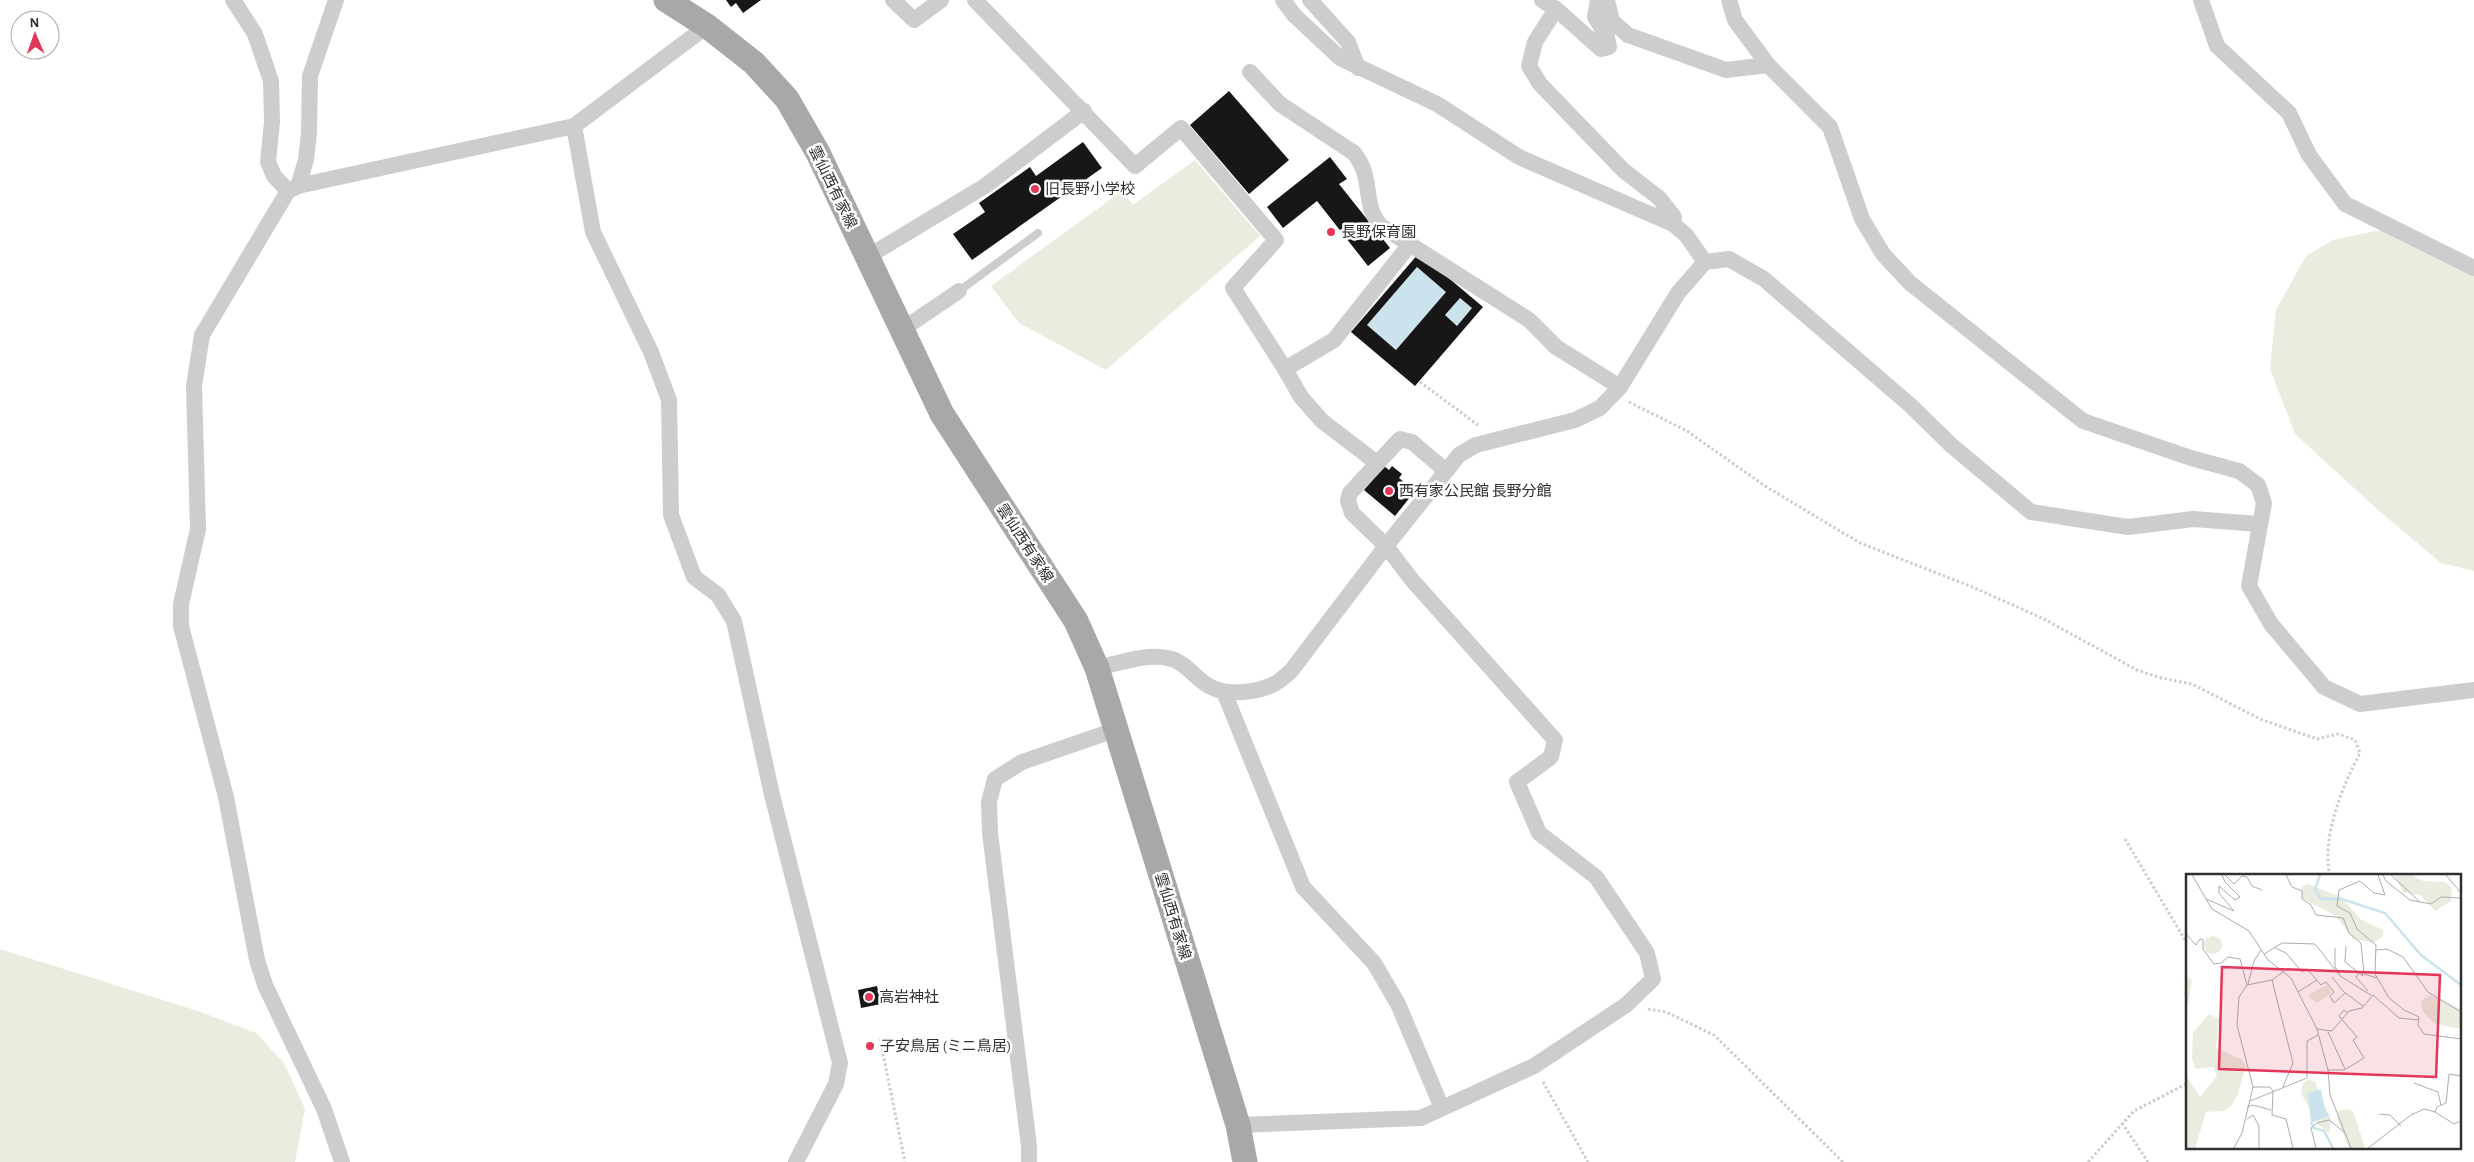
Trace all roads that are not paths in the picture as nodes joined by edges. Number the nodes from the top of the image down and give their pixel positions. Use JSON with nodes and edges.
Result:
{"nodes":[{"id":1,"x":234,"y":0,"type":"edge"},
{"id":2,"x":336,"y":0,"type":"edge"},
{"id":3,"x":666,"y":0,"type":"edge"},
{"id":4,"x":893,"y":0,"type":"edge"},
{"id":5,"x":941,"y":0,"type":"edge"},
{"id":6,"x":975,"y":0,"type":"edge"},
{"id":7,"x":1283,"y":0,"type":"edge"},
{"id":8,"x":1310,"y":0,"type":"edge"},
{"id":9,"x":1542,"y":0,"type":"edge"},
{"id":10,"x":1598,"y":0,"type":"edge"},
{"id":11,"x":1607,"y":0,"type":"edge"},
{"id":12,"x":1730,"y":0,"type":"edge"},
{"id":13,"x":2201,"y":0,"type":"edge"},
{"id":14,"x":1556,"y":8,"type":"junction"},
{"id":15,"x":707,"y":26,"type":"junction"},
{"id":16,"x":1768,"y":65,"type":"junction"},
{"id":17,"x":1358,"y":68,"type":"junction"},
{"id":18,"x":1250,"y":72,"type":"dead end"},
{"id":19,"x":1084,"y":111,"type":"junction"},
{"id":20,"x":574,"y":126,"type":"junction"},
{"id":21,"x":293,"y":188,"type":"junction"},
{"id":22,"x":1673,"y":224,"type":"junction"},
{"id":23,"x":1038,"y":233,"type":"dead end"},
{"id":24,"x":1411,"y":243,"type":"junction"},
{"id":25,"x":867,"y":257,"type":"junction"},
{"id":26,"x":1705,"y":262,"type":"junction"},
{"id":27,"x":2474,"y":268,"type":"edge"},
{"id":28,"x":959,"y":291,"type":"joint"},
{"id":29,"x":900,"y":331,"type":"junction"},
{"id":30,"x":1285,"y":369,"type":"junction"},
{"id":31,"x":1616,"y":391,"type":"junction"},
{"id":32,"x":1377,"y":463,"type":"junction"},
{"id":33,"x":1446,"y":471,"type":"junction"},
{"id":34,"x":2260,"y":524,"type":"junction"},
{"id":35,"x":1386,"y":546,"type":"junction"},
{"id":36,"x":1097,"y":668,"type":"junction"},
{"id":37,"x":2474,"y":690,"type":"edge"},
{"id":38,"x":1224,"y":692,"type":"junction"},
{"id":39,"x":1115,"y":730,"type":"junction"},
{"id":40,"x":1442,"y":1108,"type":"junction"},
{"id":41,"x":1238,"y":1125,"type":"junction"},
{"id":42,"x":342,"y":1162,"type":"edge"},
{"id":43,"x":796,"y":1162,"type":"edge"},
{"id":44,"x":1029,"y":1162,"type":"edge"},
{"id":45,"x":1245,"y":1162,"type":"edge"}],
"edges":[{"from":1,"to":21,"type":"street"},
{"from":2,"to":21,"type":"street"},
{"from":3,"to":15,"type":"main road","name":"雲仙西有家線"},
{"from":4,"to":5,"type":"street"},
{"from":6,"to":19,"type":"street"},
{"from":7,"to":17,"type":"street"},
{"from":8,"to":17,"type":"street"},
{"from":9,"to":14,"type":"street"},
{"from":10,"to":14,"type":"street"},
{"from":11,"to":16,"type":"street"},
{"from":12,"to":16,"type":"street"},
{"from":13,"to":27,"type":"street"},
{"from":14,"to":22,"type":"street"},
{"from":15,"to":20,"type":"street"},
{"from":15,"to":25,"type":"main road","name":"雲仙西有家線"},
{"from":16,"to":34,"type":"street"},
{"from":17,"to":22,"type":"street"},
{"from":18,"to":24,"type":"street"},
{"from":19,"to":25,"type":"street"},
{"from":19,"to":30,"type":"street"},
{"from":20,"to":21,"type":"street"},
{"from":20,"to":43,"type":"street"},
{"from":21,"to":42,"type":"street"},
{"from":22,"to":26,"type":"street"},
{"from":23,"to":28,"type":"lane"},
{"from":24,"to":30,"type":"street"},
{"from":24,"to":31,"type":"street"},
{"from":25,"to":29,"type":"main road","name":"雲仙西有家線"},
{"from":26,"to":31,"type":"street"},
{"from":26,"to":34,"type":"street"},
{"from":28,"to":29,"type":"street"},
{"from":29,"to":36,"type":"main road","name":"雲仙西有家線"},
{"from":30,"to":32,"type":"street"},
{"from":31,"to":33,"type":"street"},
{"from":32,"to":33,"type":"street"},
{"from":32,"to":35,"type":"street"},
{"from":33,"to":35,"type":"street"},
{"from":34,"to":37,"type":"street"},
{"from":35,"to":38,"type":"street"},
{"from":35,"to":40,"type":"street"},
{"from":36,"to":38,"type":"street"},
{"from":36,"to":39,"type":"main road","name":"雲仙西有家線"},
{"from":38,"to":40,"type":"street"},
{"from":39,"to":41,"type":"main road","name":"雲仙西有家線"},
{"from":39,"to":44,"type":"street"},
{"from":40,"to":41,"type":"street"},
{"from":41,"to":45,"type":"main road","name":"雲仙西有家線"}]}
